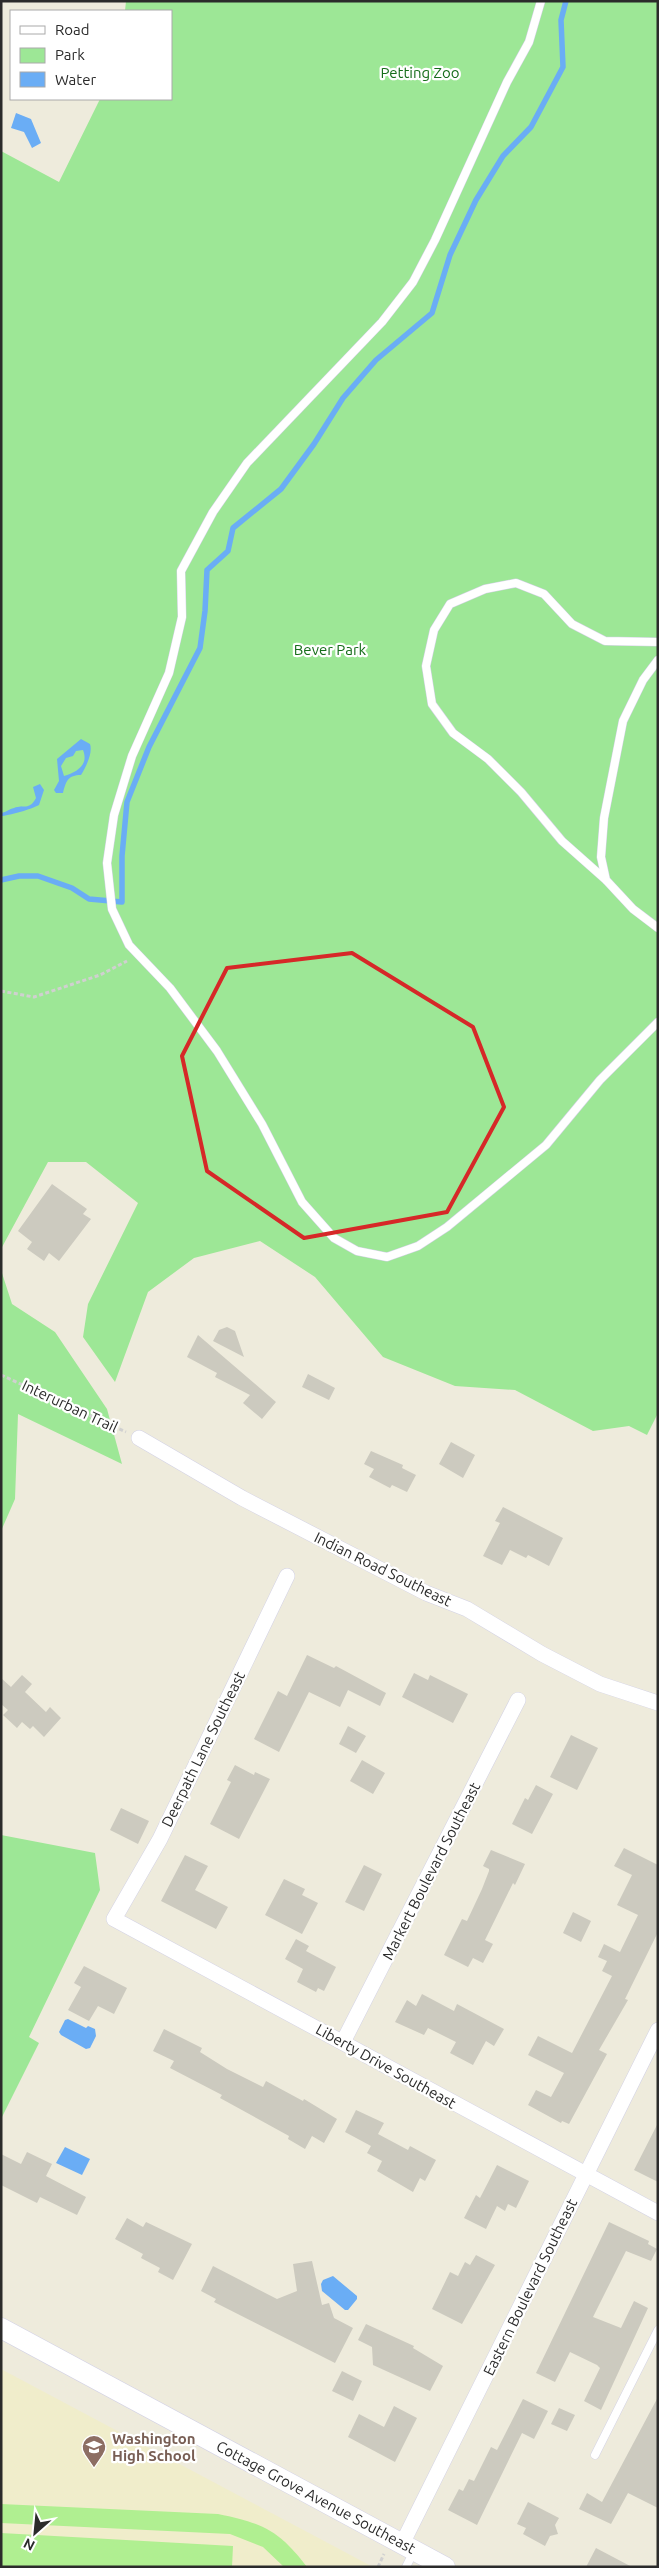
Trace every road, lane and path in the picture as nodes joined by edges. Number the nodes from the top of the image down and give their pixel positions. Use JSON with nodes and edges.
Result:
{"nodes":[{"id":1,"x":541,"y":1,"type":"edge"},
{"id":2,"x":658,"y":642,"type":"edge"},
{"id":3,"x":658,"y":660,"type":"edge"},
{"id":4,"x":606,"y":880,"type":"junction"},
{"id":5,"x":658,"y":928,"type":"edge"},
{"id":6,"x":138,"y":954,"type":"junction"},
{"id":7,"x":1,"y":991,"type":"edge"},
{"id":8,"x":658,"y":1022,"type":"edge"},
{"id":9,"x":1,"y":1375,"type":"edge"},
{"id":10,"x":139,"y":1438,"type":"joint"},
{"id":11,"x":287,"y":1576,"type":"dead end"},
{"id":12,"x":518,"y":1700,"type":"dead end"},
{"id":13,"x":658,"y":1704,"type":"edge"},
{"id":14,"x":114,"y":1919,"type":"joint"},
{"id":15,"x":658,"y":2030,"type":"edge"},
{"id":16,"x":343,"y":2042,"type":"junction"},
{"id":17,"x":586,"y":2174,"type":"junction"},
{"id":18,"x":658,"y":2212,"type":"edge"},
{"id":19,"x":1,"y":2328,"type":"edge"},
{"id":20,"x":658,"y":2330,"type":"edge"},
{"id":21,"x":595,"y":2455,"type":"dead end"},
{"id":22,"x":407,"y":2554,"type":"edge"},
{"id":23,"x":445,"y":2567,"type":"edge"}],
"edges":[{"from":1,"to":6,"type":"lane"},
{"from":2,"to":4,"type":"lane"},
{"from":3,"to":4,"type":"lane"},
{"from":4,"to":5,"type":"lane"},
{"from":6,"to":7,"type":"path"},
{"from":6,"to":8,"type":"lane"},
{"from":9,"to":10,"type":"path","name":"Interurban Trail"},
{"from":10,"to":13,"type":"street","name":"Indian Road Southeast"},
{"from":11,"to":14,"type":"street","name":"Deerpath Lane Southeast"},
{"from":12,"to":16,"type":"street","name":"Markert Boulevard Southeast"},
{"from":14,"to":16,"type":"street","name":"Liberty Drive Southeast"},
{"from":15,"to":17,"type":"street","name":"Eastern Boulevard Southeast"},
{"from":16,"to":17,"type":"street","name":"Liberty Drive Southeast"},
{"from":17,"to":18,"type":"street","name":"Liberty Drive Southeast"},
{"from":17,"to":22,"type":"street","name":"Eastern Boulevard Southeast"},
{"from":19,"to":22,"type":"main road","name":"Cottage Grove Avenue Southeast"},
{"from":20,"to":21,"type":"lane"},
{"from":22,"to":23,"type":"main road","name":"Cottage Grove Avenue Southeast"}]}
